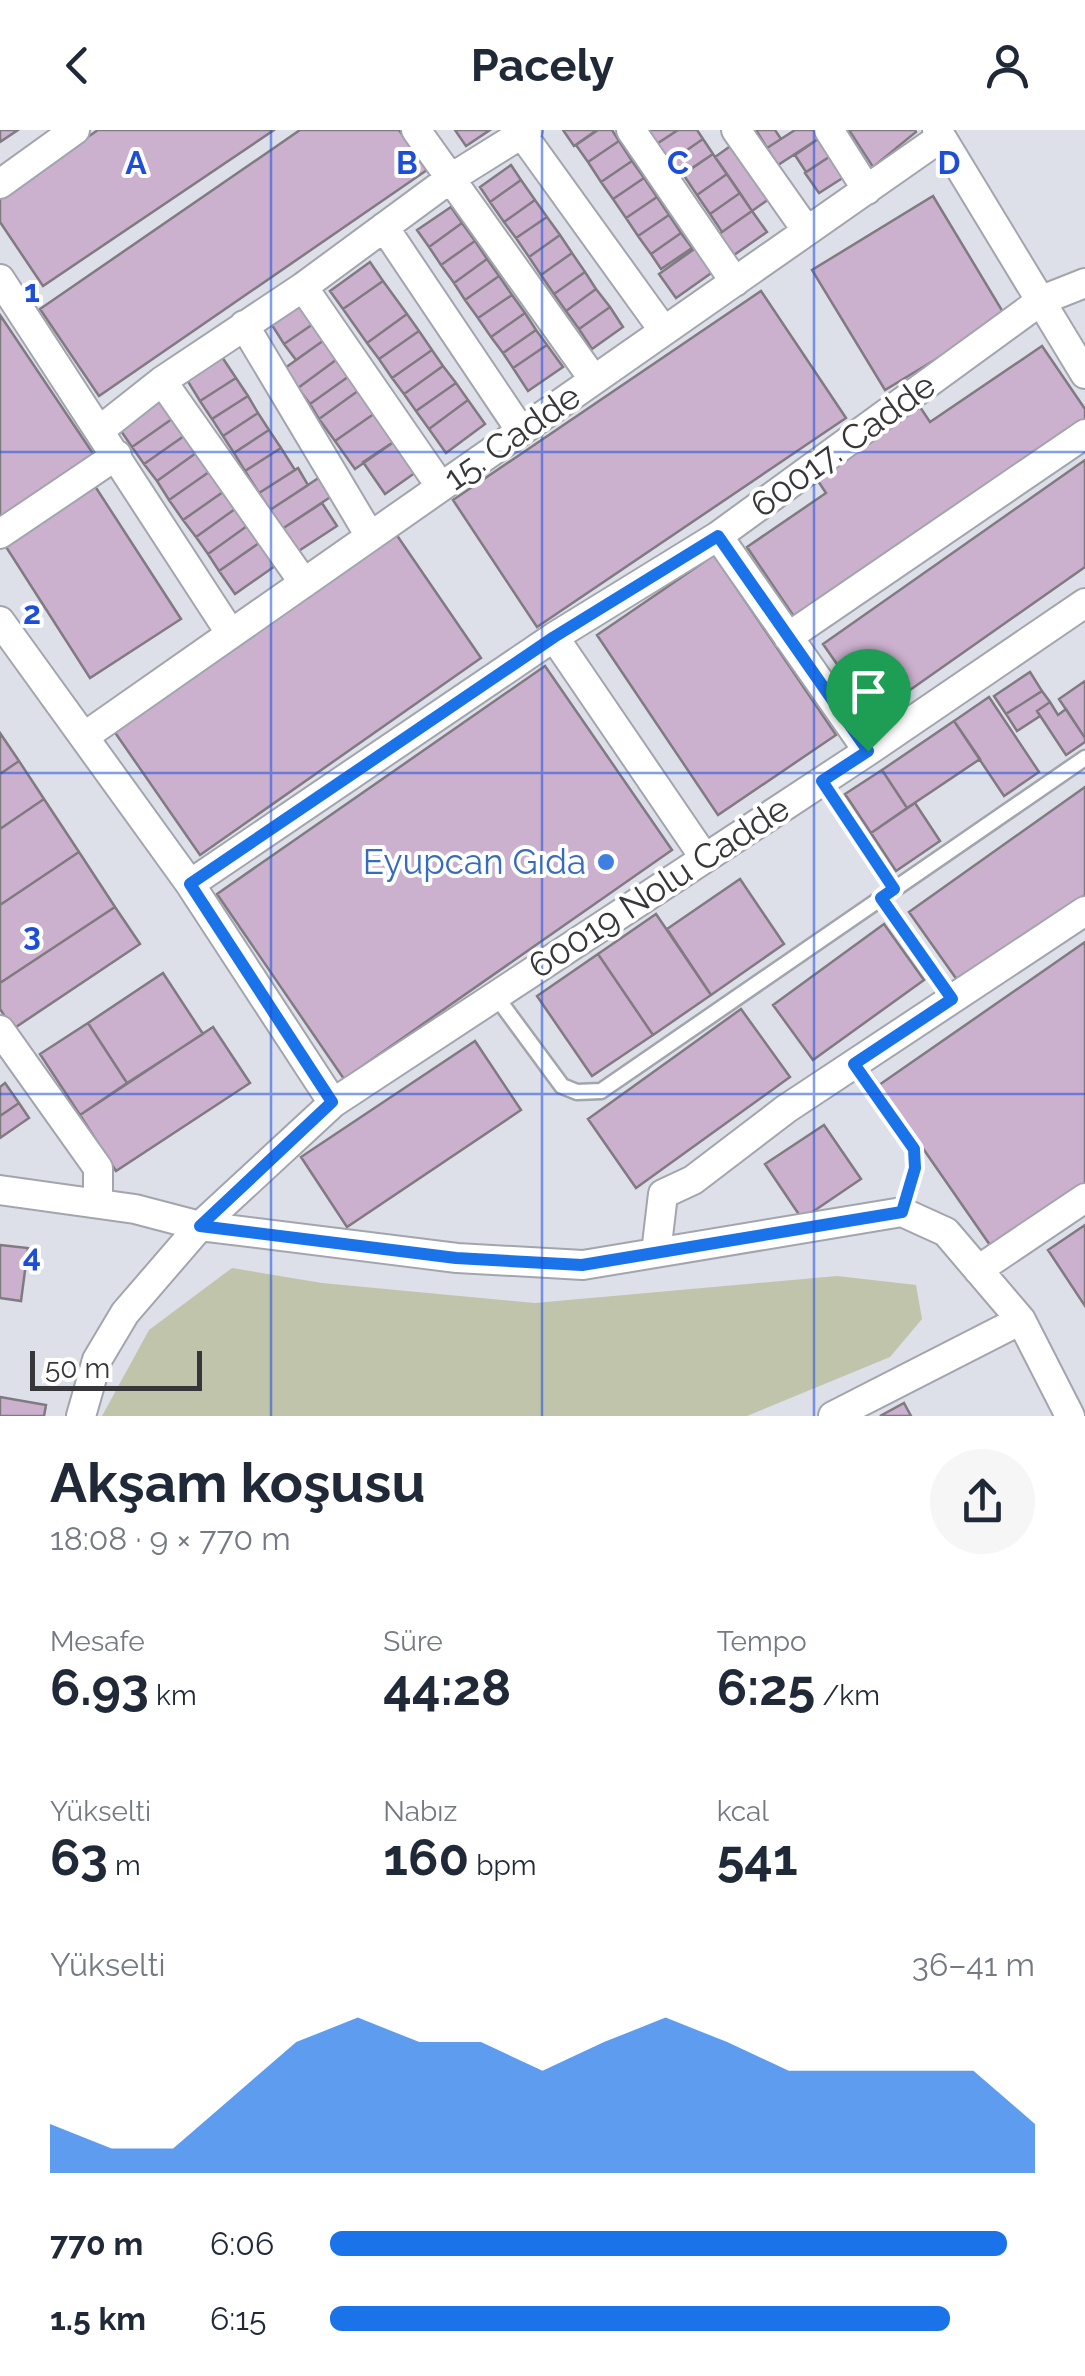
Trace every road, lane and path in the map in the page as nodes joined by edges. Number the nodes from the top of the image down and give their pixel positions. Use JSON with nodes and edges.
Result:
{"nodes":[{"id":1,"x":75,"y":130,"type":"edge"},
{"id":2,"x":416,"y":130,"type":"edge"},
{"id":3,"x":631,"y":130,"type":"edge"},
{"id":4,"x":736,"y":130,"type":"edge"},
{"id":5,"x":829,"y":130,"type":"edge"},
{"id":6,"x":525,"y":132,"type":"edge"},
{"id":7,"x":938,"y":134,"type":"edge"},
{"id":8,"x":450,"y":178,"type":"junction"},
{"id":9,"x":0,"y":184,"type":"edge"},
{"id":10,"x":866,"y":190,"type":"junction"},
{"id":11,"x":384,"y":227,"type":"junction"},
{"id":12,"x":807,"y":231,"type":"junction"},
{"id":13,"x":0,"y":279,"type":"edge"},
{"id":14,"x":734,"y":282,"type":"junction"},
{"id":15,"x":1085,"y":283,"type":"edge"},
{"id":16,"x":303,"y":287,"type":"junction"},
{"id":17,"x":1042,"y":300,"type":"junction"},
{"id":18,"x":244,"y":325,"type":"junction"},
{"id":19,"x":664,"y":331,"type":"junction"},
{"id":20,"x":1085,"y":374,"type":"edge"},
{"id":21,"x":594,"y":380,"type":"junction"},
{"id":22,"x":162,"y":382,"type":"junction"},
{"id":23,"x":100,"y":430,"type":"junction"},
{"id":24,"x":520,"y":432,"type":"junction"},
{"id":25,"x":1085,"y":434,"type":"edge"},
{"id":26,"x":117,"y":455,"type":"junction"},
{"id":27,"x":441,"y":487,"type":"junction"},
{"id":28,"x":0,"y":534,"type":"edge"},
{"id":29,"x":370,"y":536,"type":"junction"},
{"id":30,"x":718,"y":536,"type":"junction"},
{"id":31,"x":304,"y":583,"type":"junction"},
{"id":32,"x":1085,"y":604,"type":"edge"},
{"id":33,"x":0,"y":621,"type":"edge"},
{"id":34,"x":231,"y":634,"type":"junction"},
{"id":35,"x":554,"y":637,"type":"junction"},
{"id":36,"x":788,"y":637,"type":"junction"},
{"id":37,"x":85,"y":736,"type":"junction"},
{"id":38,"x":868,"y":751,"type":"junction"},
{"id":39,"x":1085,"y":758,"type":"edge"},
{"id":40,"x":822,"y":781,"type":"junction"},
{"id":41,"x":704,"y":857,"type":"junction"},
{"id":42,"x":190,"y":884,"type":"junction"},
{"id":43,"x":894,"y":889,"type":"junction"},
{"id":44,"x":881,"y":898,"type":"junction"},
{"id":45,"x":1085,"y":911,"type":"edge"},
{"id":46,"x":495,"y":995,"type":"junction"},
{"id":47,"x":952,"y":999,"type":"junction"},
{"id":48,"x":0,"y":1030,"type":"edge"},
{"id":49,"x":854,"y":1064,"type":"junction"},
{"id":50,"x":332,"y":1102,"type":"junction"},
{"id":51,"x":0,"y":1190,"type":"edge"},
{"id":52,"x":1085,"y":1198,"type":"edge"},
{"id":53,"x":98,"y":1204,"type":"junction"},
{"id":54,"x":902,"y":1212,"type":"junction"},
{"id":55,"x":200,"y":1226,"type":"junction"},
{"id":56,"x":656,"y":1253,"type":"junction"},
{"id":57,"x":978,"y":1270,"type":"junction"},
{"id":58,"x":1021,"y":1320,"type":"junction"},
{"id":59,"x":81,"y":1416,"type":"edge"},
{"id":60,"x":832,"y":1416,"type":"edge"},
{"id":61,"x":1070,"y":1416,"type":"edge"}],
"edges":[{"from":1,"to":9,"type":"street"},
{"from":2,"to":8,"type":"street"},
{"from":3,"to":14,"type":"street"},
{"from":4,"to":12,"type":"street"},
{"from":5,"to":10,"type":"street"},
{"from":6,"to":8,"type":"street"},
{"from":6,"to":19,"type":"street"},
{"from":7,"to":10,"type":"street","name":"15. Cadde"},
{"from":7,"to":17,"type":"street"},
{"from":8,"to":11,"type":"street"},
{"from":8,"to":21,"type":"street"},
{"from":10,"to":12,"type":"street","name":"15. Cadde"},
{"from":11,"to":16,"type":"street"},
{"from":11,"to":24,"type":"street"},
{"from":12,"to":14,"type":"street","name":"15. Cadde"},
{"from":13,"to":23,"type":"street"},
{"from":14,"to":19,"type":"street","name":"15. Cadde"},
{"from":15,"to":17,"type":"street","name":"60017. Cadde"},
{"from":16,"to":18,"type":"street"},
{"from":16,"to":27,"type":"street"},
{"from":17,"to":20,"type":"street"},
{"from":17,"to":30,"type":"street","name":"60017. Cadde"},
{"from":18,"to":22,"type":"street"},
{"from":18,"to":29,"type":"street"},
{"from":19,"to":21,"type":"street","name":"15. Cadde"},
{"from":21,"to":24,"type":"street","name":"15. Cadde"},
{"from":22,"to":23,"type":"street"},
{"from":22,"to":31,"type":"street"},
{"from":23,"to":26,"type":"street"},
{"from":24,"to":27,"type":"street","name":"15. Cadde"},
{"from":25,"to":36,"type":"street"},
{"from":26,"to":28,"type":"street"},
{"from":26,"to":34,"type":"street"},
{"from":27,"to":29,"type":"street","name":"15. Cadde"},
{"from":29,"to":31,"type":"street","name":"15. Cadde"},
{"from":30,"to":35,"type":"street","name":"60017. Cadde"},
{"from":30,"to":36,"type":"street"},
{"from":31,"to":34,"type":"street","name":"15. Cadde"},
{"from":32,"to":38,"type":"street","name":"60019 Nolu Cadde"},
{"from":33,"to":37,"type":"street"},
{"from":34,"to":37,"type":"street","name":"15. Cadde"},
{"from":35,"to":41,"type":"street"},
{"from":35,"to":42,"type":"street","name":"60017. Cadde"},
{"from":36,"to":38,"type":"street"},
{"from":37,"to":42,"type":"street"},
{"from":38,"to":40,"type":"street","name":"60019 Nolu Cadde"},
{"from":39,"to":43,"type":"lane"},
{"from":40,"to":41,"type":"street","name":"60019 Nolu Cadde"},
{"from":40,"to":43,"type":"lane"},
{"from":41,"to":46,"type":"street","name":"60019 Nolu Cadde"},
{"from":42,"to":50,"type":"street"},
{"from":43,"to":44,"type":"lane"},
{"from":44,"to":46,"type":"lane"},
{"from":44,"to":47,"type":"lane"},
{"from":45,"to":47,"type":"street"},
{"from":46,"to":50,"type":"street","name":"60019 Nolu Cadde"},
{"from":47,"to":49,"type":"street"},
{"from":48,"to":53,"type":"street"},
{"from":49,"to":54,"type":"lane"},
{"from":49,"to":56,"type":"street"},
{"from":50,"to":55,"type":"street","name":"60019 Nolu Cadde"},
{"from":51,"to":53,"type":"street"},
{"from":52,"to":57,"type":"street"},
{"from":53,"to":55,"type":"street"},
{"from":54,"to":56,"type":"street"},
{"from":54,"to":57,"type":"street"},
{"from":55,"to":56,"type":"street"},
{"from":55,"to":59,"type":"street","name":"60019 Nolu Cadde"},
{"from":57,"to":58,"type":"street"},
{"from":58,"to":60,"type":"street"},
{"from":58,"to":61,"type":"street"}]}
